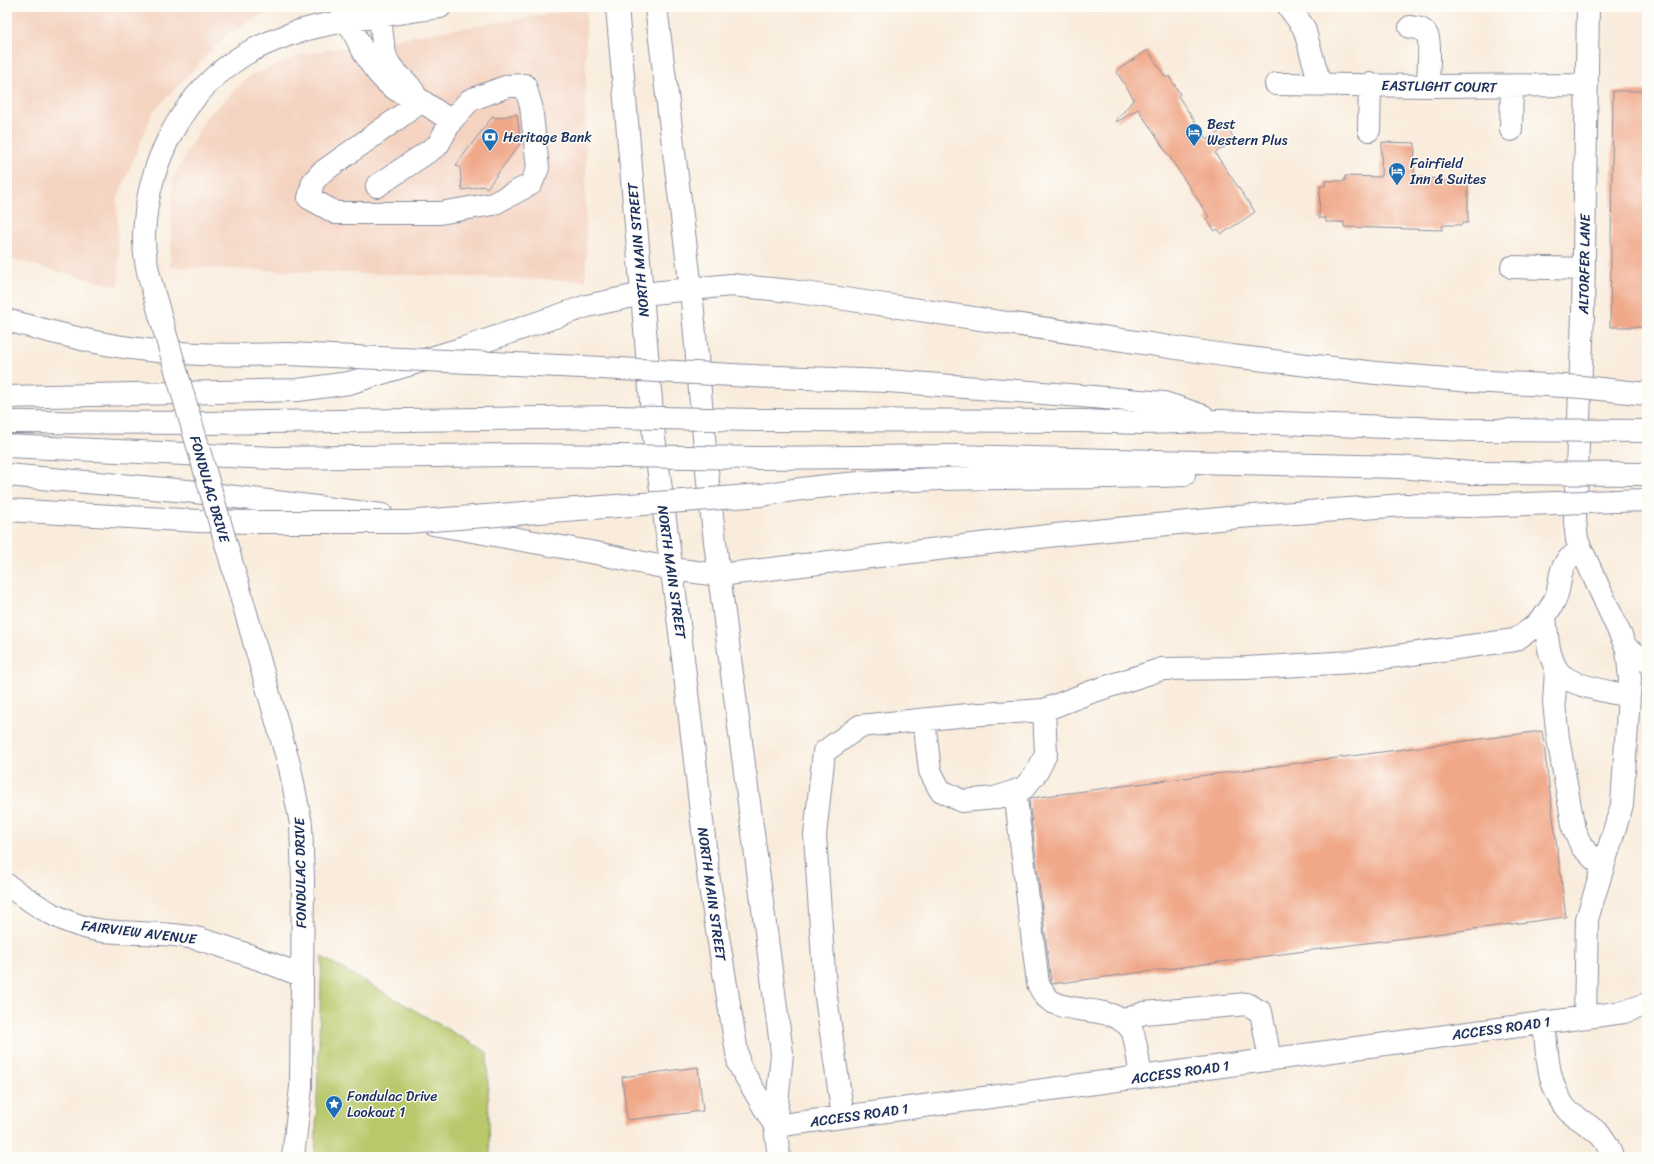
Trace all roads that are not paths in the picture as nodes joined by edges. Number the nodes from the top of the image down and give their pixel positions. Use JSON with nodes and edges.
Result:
{"nodes":[{"id":1,"x":440,"y":7,"type":"edge"},
{"id":2,"x":617,"y":7,"type":"edge"},
{"id":3,"x":656,"y":7,"type":"edge"},
{"id":4,"x":1289,"y":7,"type":"edge"},
{"id":5,"x":1588,"y":7,"type":"edge"},
{"id":6,"x":380,"y":16,"type":"junction"},
{"id":7,"x":348,"y":21,"type":"junction"},
{"id":8,"x":1410,"y":27,"type":"dead end"},
{"id":9,"x":1284,"y":84,"type":"dead end"},
{"id":10,"x":1320,"y":84,"type":"junction"},
{"id":11,"x":1370,"y":84,"type":"junction"},
{"id":12,"x":1587,"y":85,"type":"junction"},
{"id":13,"x":1428,"y":86,"type":"junction"},
{"id":14,"x":1512,"y":86,"type":"junction"},
{"id":15,"x":419,"y":99,"type":"junction"},
{"id":16,"x":451,"y":121,"type":"junction"},
{"id":17,"x":1369,"y":130,"type":"dead end"},
{"id":18,"x":1511,"y":130,"type":"dead end"},
{"id":19,"x":377,"y":186,"type":"dead end"},
{"id":20,"x":1512,"y":267,"type":"dead end"},
{"id":21,"x":1584,"y":269,"type":"junction"},
{"id":22,"x":691,"y":289,"type":"junction"},
{"id":23,"x":642,"y":294,"type":"junction"},
{"id":24,"x":7,"y":320,"type":"edge"},
{"id":25,"x":1647,"y":394,"type":"edge"},
{"id":26,"x":7,"y":397,"type":"edge"},
{"id":27,"x":1220,"y":421,"type":"junction"},
{"id":28,"x":7,"y":422,"type":"edge"},
{"id":29,"x":1647,"y":431,"type":"edge"},
{"id":30,"x":7,"y":446,"type":"edge"},
{"id":31,"x":1400,"y":467,"type":"junction"},
{"id":32,"x":1647,"y":474,"type":"edge"},
{"id":33,"x":7,"y":475,"type":"edge"},
{"id":34,"x":1647,"y":500,"type":"edge"},
{"id":35,"x":7,"y":510,"type":"edge"},
{"id":36,"x":1581,"y":550,"type":"junction"},
{"id":37,"x":672,"y":569,"type":"junction"},
{"id":38,"x":719,"y":574,"type":"junction"},
{"id":39,"x":1546,"y":616,"type":"junction"},
{"id":40,"x":1627,"y":649,"type":"junction"},
{"id":41,"x":1647,"y":660,"type":"edge"},
{"id":42,"x":1556,"y":669,"type":"junction"},
{"id":43,"x":1629,"y":696,"type":"junction"},
{"id":44,"x":1044,"y":710,"type":"junction"},
{"id":45,"x":924,"y":720,"type":"junction"},
{"id":46,"x":1015,"y":791,"type":"junction"},
{"id":47,"x":1603,"y":868,"type":"junction"},
{"id":48,"x":7,"y":884,"type":"edge"},
{"id":49,"x":301,"y":975,"type":"junction"},
{"id":50,"x":1647,"y":1004,"type":"edge"},
{"id":51,"x":1585,"y":1017,"type":"junction"},
{"id":52,"x":1122,"y":1021,"type":"junction"},
{"id":53,"x":1544,"y":1022,"type":"junction"},
{"id":54,"x":1270,"y":1059,"type":"junction"},
{"id":55,"x":1141,"y":1077,"type":"junction"},
{"id":56,"x":843,"y":1117,"type":"junction"},
{"id":57,"x":775,"y":1126,"type":"junction"},
{"id":58,"x":293,"y":1157,"type":"edge"},
{"id":59,"x":779,"y":1157,"type":"edge"},
{"id":60,"x":1612,"y":1157,"type":"edge"}],
"edges":[{"from":1,"to":6,"type":"main road","name":"FONDULAC DRIVE"},
{"from":2,"to":23,"type":"main road","name":"NORTH MAIN STREET"},
{"from":3,"to":22,"type":"main road","name":"NORTH MAIN STREET"},
{"from":4,"to":10,"type":"main road"},
{"from":5,"to":12,"type":"main road","name":"ALTORFER LANE"},
{"from":6,"to":7,"type":"main road","name":"FONDULAC DRIVE"},
{"from":6,"to":15,"type":"main road"},
{"from":7,"to":15,"type":"main road"},
{"from":7,"to":49,"type":"main road","name":"FONDULAC DRIVE","bridge":true},
{"from":8,"to":13,"type":"main road"},
{"from":9,"to":10,"type":"main road","name":"EASTLIGHT COURT"},
{"from":10,"to":11,"type":"main road","name":"EASTLIGHT COURT"},
{"from":11,"to":13,"type":"main road","name":"EASTLIGHT COURT"},
{"from":11,"to":17,"type":"main road"},
{"from":12,"to":14,"type":"main road","name":"EASTLIGHT COURT"},
{"from":12,"to":21,"type":"main road","name":"ALTORFER LANE"},
{"from":13,"to":14,"type":"main road","name":"EASTLIGHT COURT"},
{"from":14,"to":18,"type":"main road"},
{"from":15,"to":16,"type":"main road"},
{"from":15,"to":16,"type":"main road"},
{"from":16,"to":19,"type":"main road"},
{"from":20,"to":21,"type":"main road"},
{"from":21,"to":36,"type":"main road","name":"ALTORFER LANE"},
{"from":22,"to":23,"type":"main road"},
{"from":22,"to":25,"type":"main road","bridge":true},
{"from":22,"to":38,"type":"main road","name":"NORTH MAIN STREET"},
{"from":23,"to":26,"type":"main road"},
{"from":23,"to":37,"type":"main road","name":"NORTH MAIN STREET"},
{"from":24,"to":27,"type":"main road","bridge":true},
{"from":27,"to":28,"type":"main road","bridge":true},
{"from":27,"to":29,"type":"main road","bridge":true},
{"from":30,"to":31,"type":"main road","bridge":true},
{"from":31,"to":32,"type":"main road","bridge":true},
{"from":31,"to":35,"type":"main road","bridge":true},
{"from":33,"to":37,"type":"main road"},
{"from":34,"to":38,"type":"main road","bridge":true},
{"from":36,"to":39,"type":"main road"},
{"from":36,"to":40,"type":"main road","name":"ALTORFER LANE"},
{"from":37,"to":38,"type":"main road"},
{"from":37,"to":57,"type":"main road","name":"NORTH MAIN STREET"},
{"from":38,"to":57,"type":"main road","name":"NORTH MAIN STREET"},
{"from":39,"to":42,"type":"main road"},
{"from":39,"to":44,"type":"main road"},
{"from":40,"to":41,"type":"main road"},
{"from":40,"to":43,"type":"main road","name":"ALTORFER LANE"},
{"from":42,"to":43,"type":"main road"},
{"from":42,"to":47,"type":"main road"},
{"from":43,"to":47,"type":"main road","name":"ALTORFER LANE"},
{"from":44,"to":45,"type":"main road"},
{"from":44,"to":46,"type":"main road"},
{"from":45,"to":46,"type":"main road"},
{"from":45,"to":56,"type":"main road"},
{"from":46,"to":52,"type":"main road"},
{"from":47,"to":51,"type":"main road","name":"ALTORFER LANE"},
{"from":48,"to":49,"type":"main road","name":"FAIRVIEW AVENUE"},
{"from":49,"to":58,"type":"main road","name":"FONDULAC DRIVE"},
{"from":50,"to":51,"type":"main road","name":"ACCESS ROAD 1"},
{"from":51,"to":53,"type":"main road","name":"ACCESS ROAD 1"},
{"from":52,"to":54,"type":"main road"},
{"from":52,"to":55,"type":"main road"},
{"from":53,"to":54,"type":"main road","name":"ACCESS ROAD 1"},
{"from":53,"to":60,"type":"main road"},
{"from":54,"to":55,"type":"main road","name":"ACCESS ROAD 1"},
{"from":55,"to":56,"type":"main road","name":"ACCESS ROAD 1"},
{"from":56,"to":57,"type":"main road","name":"ACCESS ROAD 1"},
{"from":57,"to":59,"type":"main road","name":"NORTH MAIN STREET"}]}
